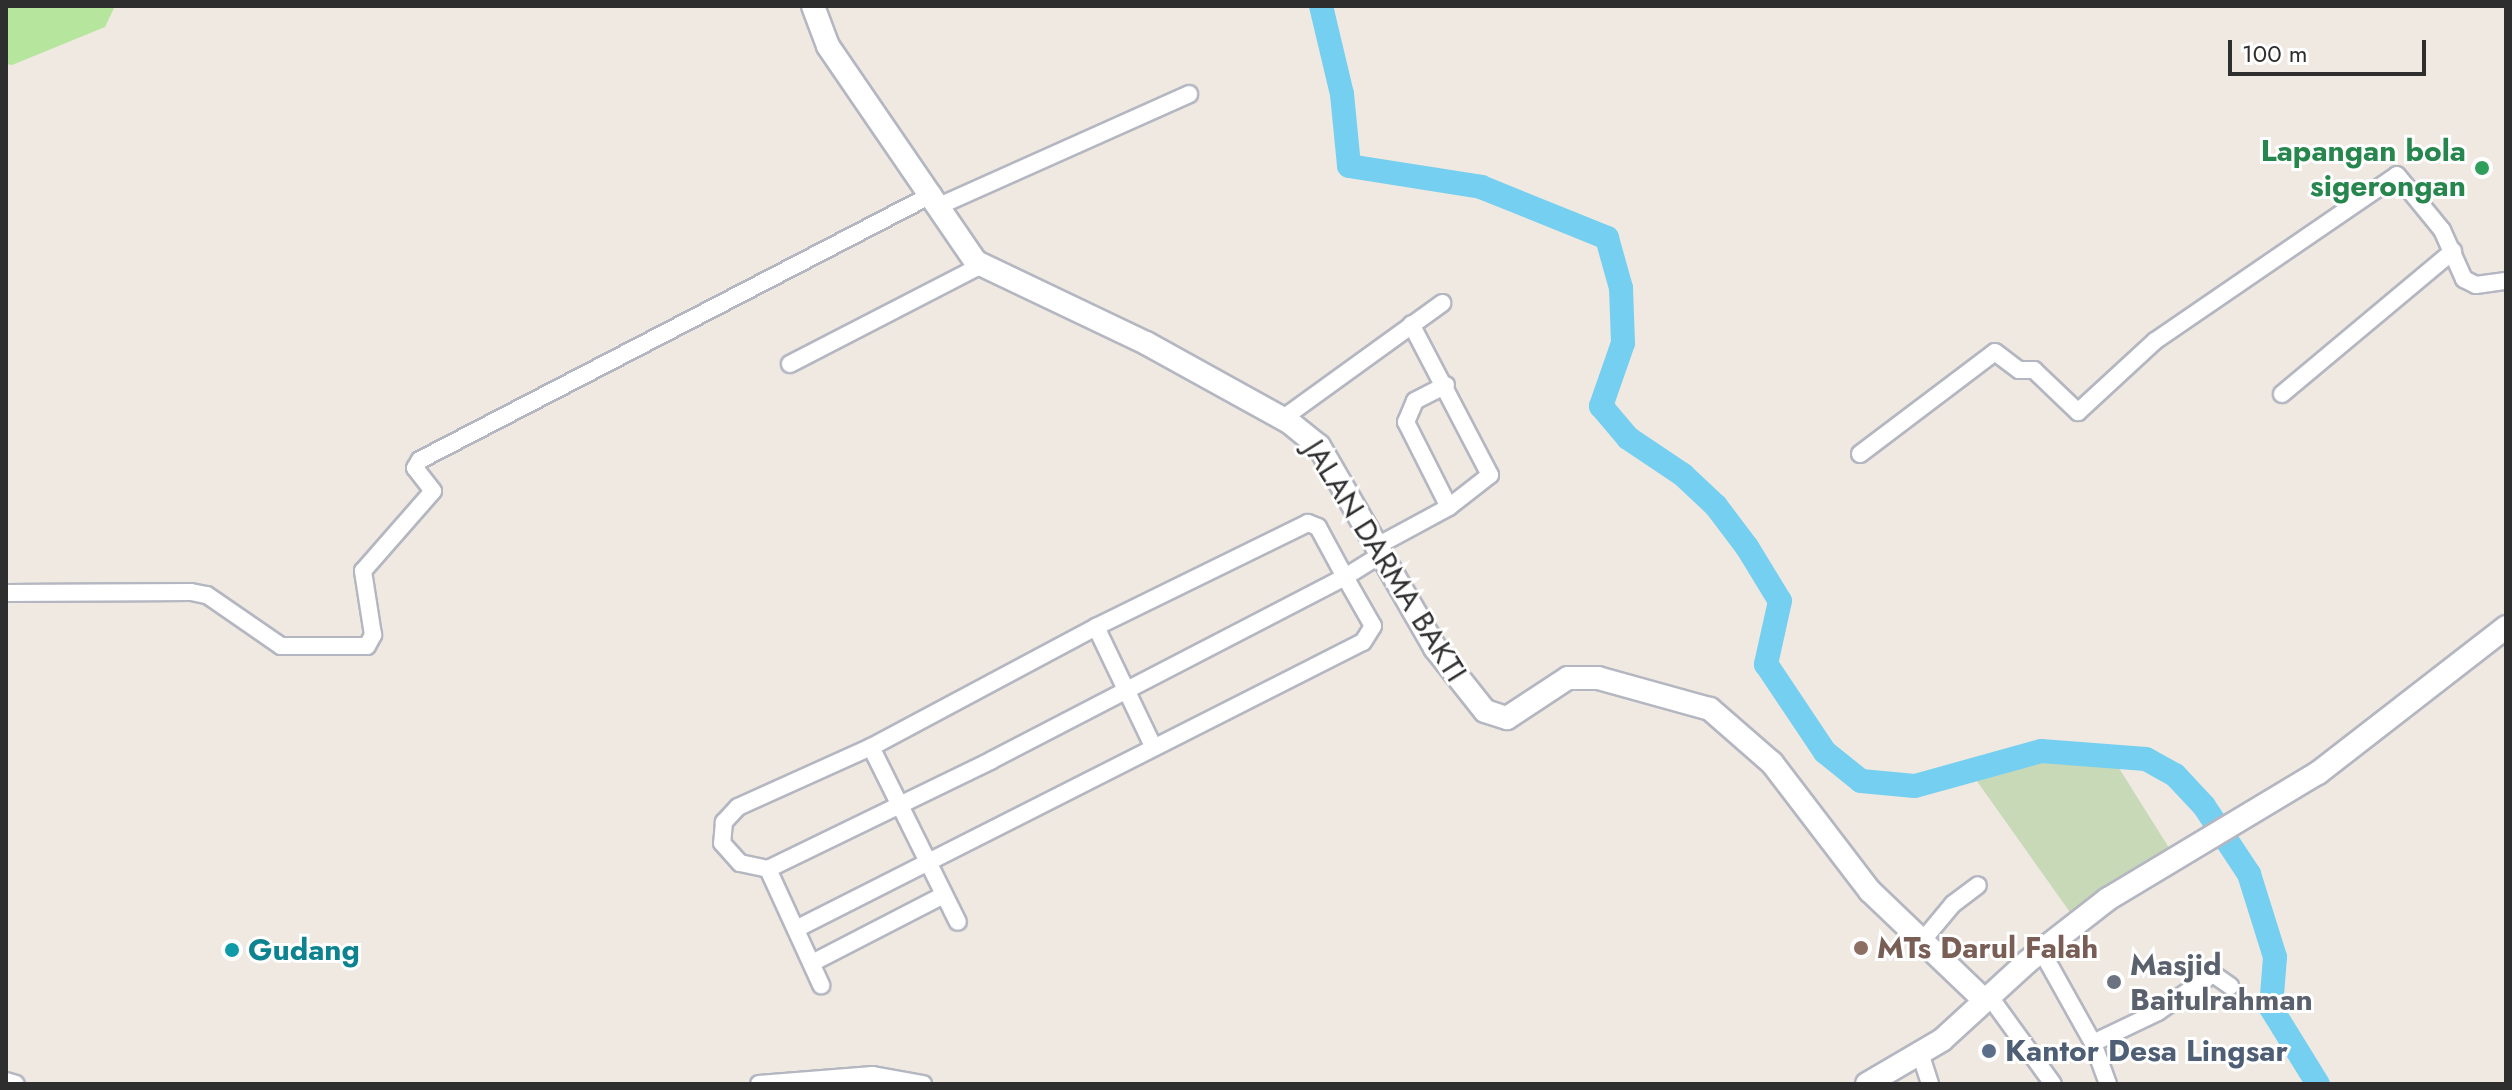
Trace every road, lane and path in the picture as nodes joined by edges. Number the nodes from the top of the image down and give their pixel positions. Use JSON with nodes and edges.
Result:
{"nodes":[{"id":1,"x":813,"y":6,"type":"edge"},
{"id":2,"x":1189,"y":94,"type":"dead end"},
{"id":3,"x":936,"y":200,"type":"junction"},
{"id":4,"x":2453,"y":251,"type":"junction"},
{"id":5,"x":982,"y":265,"type":"junction"},
{"id":6,"x":2506,"y":281,"type":"edge"},
{"id":7,"x":1442,"y":303,"type":"dead end"},
{"id":8,"x":1411,"y":324,"type":"junction"},
{"id":9,"x":790,"y":364,"type":"dead end"},
{"id":10,"x":1446,"y":385,"type":"junction"},
{"id":11,"x":2282,"y":394,"type":"dead end"},
{"id":12,"x":1282,"y":419,"type":"junction"},
{"id":13,"x":1860,"y":454,"type":"dead end"},
{"id":14,"x":1449,"y":507,"type":"junction"},
{"id":15,"x":1380,"y":550,"type":"junction"},
{"id":16,"x":1345,"y":577,"type":"junction"},
{"id":17,"x":6,"y":593,"type":"edge"},
{"id":18,"x":1096,"y":627,"type":"junction"},
{"id":19,"x":2506,"y":627,"type":"edge"},
{"id":20,"x":1124,"y":689,"type":"junction"},
{"id":21,"x":1153,"y":746,"type":"junction"},
{"id":22,"x":871,"y":747,"type":"junction"},
{"id":23,"x":900,"y":804,"type":"junction"},
{"id":24,"x":928,"y":861,"type":"junction"},
{"id":25,"x":768,"y":869,"type":"junction"},
{"id":26,"x":1978,"y":885,"type":"dead end"},
{"id":27,"x":944,"y":895,"type":"junction"},
{"id":28,"x":958,"y":922,"type":"dead end"},
{"id":29,"x":796,"y":929,"type":"junction"},
{"id":30,"x":1923,"y":940,"type":"junction"},
{"id":31,"x":2041,"y":950,"type":"junction"},
{"id":32,"x":812,"y":963,"type":"junction"},
{"id":33,"x":821,"y":985,"type":"dead end"},
{"id":34,"x":2230,"y":986,"type":"dead end"},
{"id":35,"x":1987,"y":999,"type":"junction"},
{"id":36,"x":2093,"y":1043,"type":"junction"},
{"id":37,"x":1921,"y":1056,"type":"junction"},
{"id":38,"x":6,"y":1081,"type":"edge"},
{"id":39,"x":1869,"y":1083,"type":"edge"},
{"id":40,"x":16,"y":1084,"type":"edge"},
{"id":41,"x":759,"y":1084,"type":"edge"},
{"id":42,"x":923,"y":1084,"type":"edge"},
{"id":43,"x":1930,"y":1084,"type":"edge"},
{"id":44,"x":2053,"y":1084,"type":"edge"},
{"id":45,"x":2108,"y":1084,"type":"edge"}],
"edges":[{"from":1,"to":3,"type":"street","name":"JALAN DARMA BAKTI"},
{"from":2,"to":3,"type":"street"},
{"from":3,"to":5,"type":"street","name":"JALAN DARMA BAKTI"},
{"from":3,"to":17,"type":"street"},
{"from":4,"to":6,"type":"street"},
{"from":4,"to":11,"type":"street"},
{"from":4,"to":13,"type":"street"},
{"from":5,"to":9,"type":"street"},
{"from":5,"to":12,"type":"street","name":"JALAN DARMA BAKTI"},
{"from":7,"to":8,"type":"street"},
{"from":8,"to":10,"type":"street"},
{"from":8,"to":12,"type":"street"},
{"from":10,"to":14,"type":"street"},
{"from":10,"to":14,"type":"street"},
{"from":12,"to":15,"type":"street","name":"JALAN DARMA BAKTI"},
{"from":14,"to":15,"type":"street"},
{"from":15,"to":16,"type":"street"},
{"from":15,"to":30,"type":"street","name":"JALAN DARMA BAKTI"},
{"from":16,"to":18,"type":"street"},
{"from":16,"to":20,"type":"street"},
{"from":16,"to":21,"type":"street"},
{"from":18,"to":20,"type":"street"},
{"from":18,"to":22,"type":"street"},
{"from":19,"to":31,"type":"street"},
{"from":20,"to":21,"type":"street"},
{"from":20,"to":23,"type":"street"},
{"from":21,"to":24,"type":"street"},
{"from":22,"to":23,"type":"street"},
{"from":22,"to":25,"type":"street"},
{"from":23,"to":24,"type":"street"},
{"from":23,"to":25,"type":"street"},
{"from":24,"to":27,"type":"street"},
{"from":24,"to":29,"type":"street"},
{"from":25,"to":29,"type":"street"},
{"from":26,"to":30,"type":"street"},
{"from":27,"to":28,"type":"street"},
{"from":27,"to":32,"type":"street"},
{"from":29,"to":32,"type":"street"},
{"from":30,"to":35,"type":"street","name":"JALAN DARMA BAKTI"},
{"from":31,"to":35,"type":"street"},
{"from":31,"to":36,"type":"street"},
{"from":32,"to":33,"type":"street"},
{"from":34,"to":36,"type":"street"},
{"from":35,"to":37,"type":"street"},
{"from":35,"to":44,"type":"street","name":"JALAN DARMA BAKTI"},
{"from":36,"to":45,"type":"street"},
{"from":37,"to":39,"type":"street"},
{"from":37,"to":43,"type":"street"},
{"from":38,"to":40,"type":"street"},
{"from":41,"to":42,"type":"street"}]}
